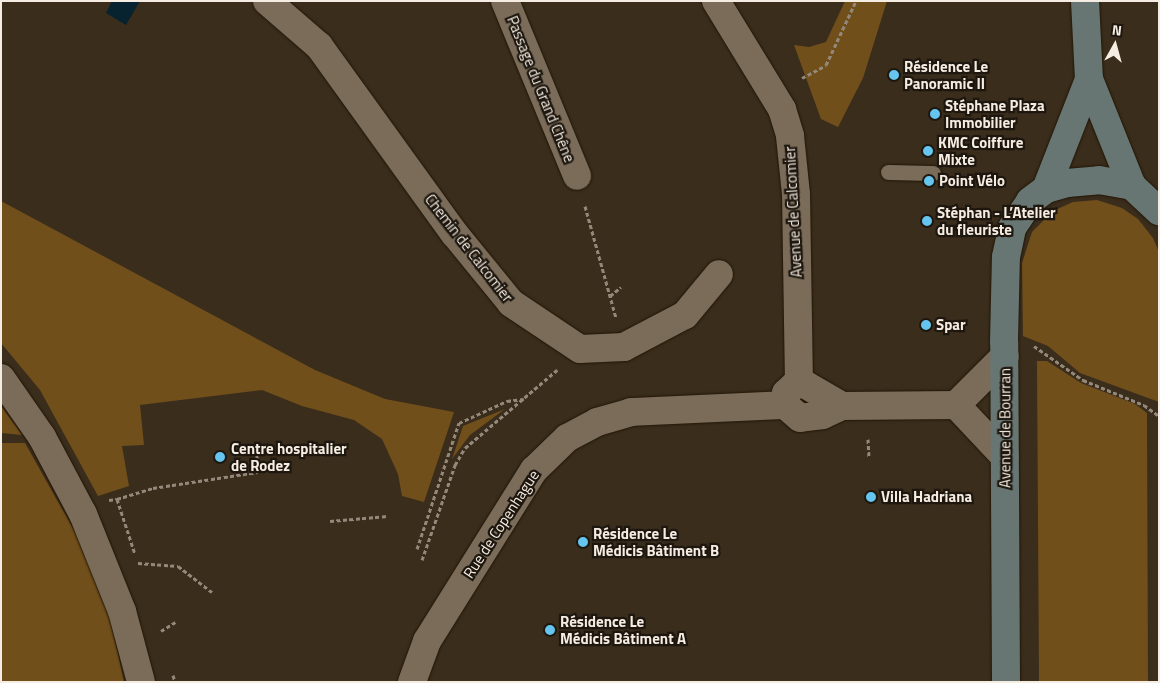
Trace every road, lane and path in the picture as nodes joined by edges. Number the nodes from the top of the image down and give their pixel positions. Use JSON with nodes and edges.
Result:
{"nodes":[{"id":1,"x":268,"y":1,"type":"edge"},
{"id":2,"x":506,"y":1,"type":"edge"},
{"id":3,"x":716,"y":1,"type":"edge"},
{"id":4,"x":856,"y":1,"type":"edge"},
{"id":5,"x":1085,"y":1,"type":"edge"},
{"id":6,"x":928,"y":64,"type":"dead end"},
{"id":7,"x":941,"y":70,"type":"dead end"},
{"id":8,"x":802,"y":78,"type":"dead end"},
{"id":9,"x":1089,"y":79,"type":"junction"},
{"id":10,"x":888,"y":172,"type":"dead end"},
{"id":11,"x":933,"y":174,"type":"dead end"},
{"id":12,"x":577,"y":176,"type":"joint"},
{"id":13,"x":1132,"y":186,"type":"junction"},
{"id":14,"x":1046,"y":189,"type":"junction"},
{"id":15,"x":1159,"y":211,"type":"edge"},
{"id":16,"x":719,"y":274,"type":"dead end"},
{"id":17,"x":621,"y":287,"type":"dead end"},
{"id":18,"x":610,"y":296,"type":"junction"},
{"id":19,"x":613,"y":308,"type":"dead end"},
{"id":20,"x":580,"y":349,"type":"junction"},
{"id":21,"x":1015,"y":350,"type":"junction"},
{"id":22,"x":1,"y":378,"type":"edge"},
{"id":23,"x":799,"y":382,"type":"junction"},
{"id":24,"x":525,"y":400,"type":"junction"},
{"id":25,"x":784,"y":405,"type":"junction"},
{"id":26,"x":956,"y":405,"type":"junction"},
{"id":27,"x":842,"y":406,"type":"junction"},
{"id":28,"x":1159,"y":416,"type":"edge"},
{"id":29,"x":868,"y":439,"type":"dead end"},
{"id":30,"x":256,"y":444,"type":"dead end"},
{"id":31,"x":869,"y":457,"type":"dead end"},
{"id":32,"x":1005,"y":457,"type":"junction"},
{"id":33,"x":438,"y":486,"type":"junction"},
{"id":34,"x":447,"y":489,"type":"junction"},
{"id":35,"x":117,"y":499,"type":"dead end"},
{"id":36,"x":388,"y":516,"type":"dead end"},
{"id":37,"x":330,"y":521,"type":"dead end"},
{"id":38,"x":417,"y":549,"type":"dead end"},
{"id":39,"x":422,"y":560,"type":"dead end"},
{"id":40,"x":138,"y":563,"type":"dead end"},
{"id":41,"x":212,"y":593,"type":"dead end"},
{"id":42,"x":176,"y":621,"type":"dead end"},
{"id":43,"x":161,"y":631,"type":"dead end"},
{"id":44,"x":141,"y":682,"type":"edge"},
{"id":45,"x":412,"y":682,"type":"edge"},
{"id":46,"x":1006,"y":682,"type":"edge"}],
"edges":[{"from":1,"to":20,"type":"street","name":"Chemin de Calcomier"},
{"from":2,"to":12,"type":"street","name":"Passage du Grand Chêne"},
{"from":3,"to":23,"type":"street","name":"Avenue de Calcomier"},
{"from":4,"to":8,"type":"path"},
{"from":5,"to":9,"type":"main road","name":"Avenue de Bourran"},
{"from":6,"to":7,"type":"path"},
{"from":9,"to":13,"type":"main road","name":"Avenue de Bourran"},
{"from":9,"to":14,"type":"main road","name":"Avenue de Bourran"},
{"from":10,"to":11,"type":"lane"},
{"from":12,"to":18,"type":"path"},
{"from":13,"to":14,"type":"main road"},
{"from":13,"to":15,"type":"main road","name":"Avenue de Bourran"},
{"from":14,"to":21,"type":"main road","name":"Avenue de Bourran"},
{"from":16,"to":20,"type":"street"},
{"from":17,"to":18,"type":"path"},
{"from":18,"to":19,"type":"path"},
{"from":20,"to":24,"type":"path"},
{"from":21,"to":26,"type":"street"},
{"from":21,"to":28,"type":"path"},
{"from":21,"to":32,"type":"main road","name":"Avenue de Bourran"},
{"from":22,"to":44,"type":"street"},
{"from":23,"to":25,"type":"street"},
{"from":23,"to":27,"type":"street"},
{"from":24,"to":33,"type":"path"},
{"from":24,"to":34,"type":"path"},
{"from":25,"to":27,"type":"street"},
{"from":25,"to":45,"type":"street","name":"Rue de Copenhague"},
{"from":26,"to":27,"type":"street"},
{"from":26,"to":32,"type":"street"},
{"from":29,"to":31,"type":"path"},
{"from":30,"to":35,"type":"path"},
{"from":32,"to":46,"type":"main road","name":"Avenue de Bourran"},
{"from":33,"to":34,"type":"path"},
{"from":33,"to":38,"type":"path"},
{"from":34,"to":39,"type":"path"},
{"from":36,"to":37,"type":"path"},
{"from":40,"to":41,"type":"path"},
{"from":42,"to":43,"type":"path"}]}
